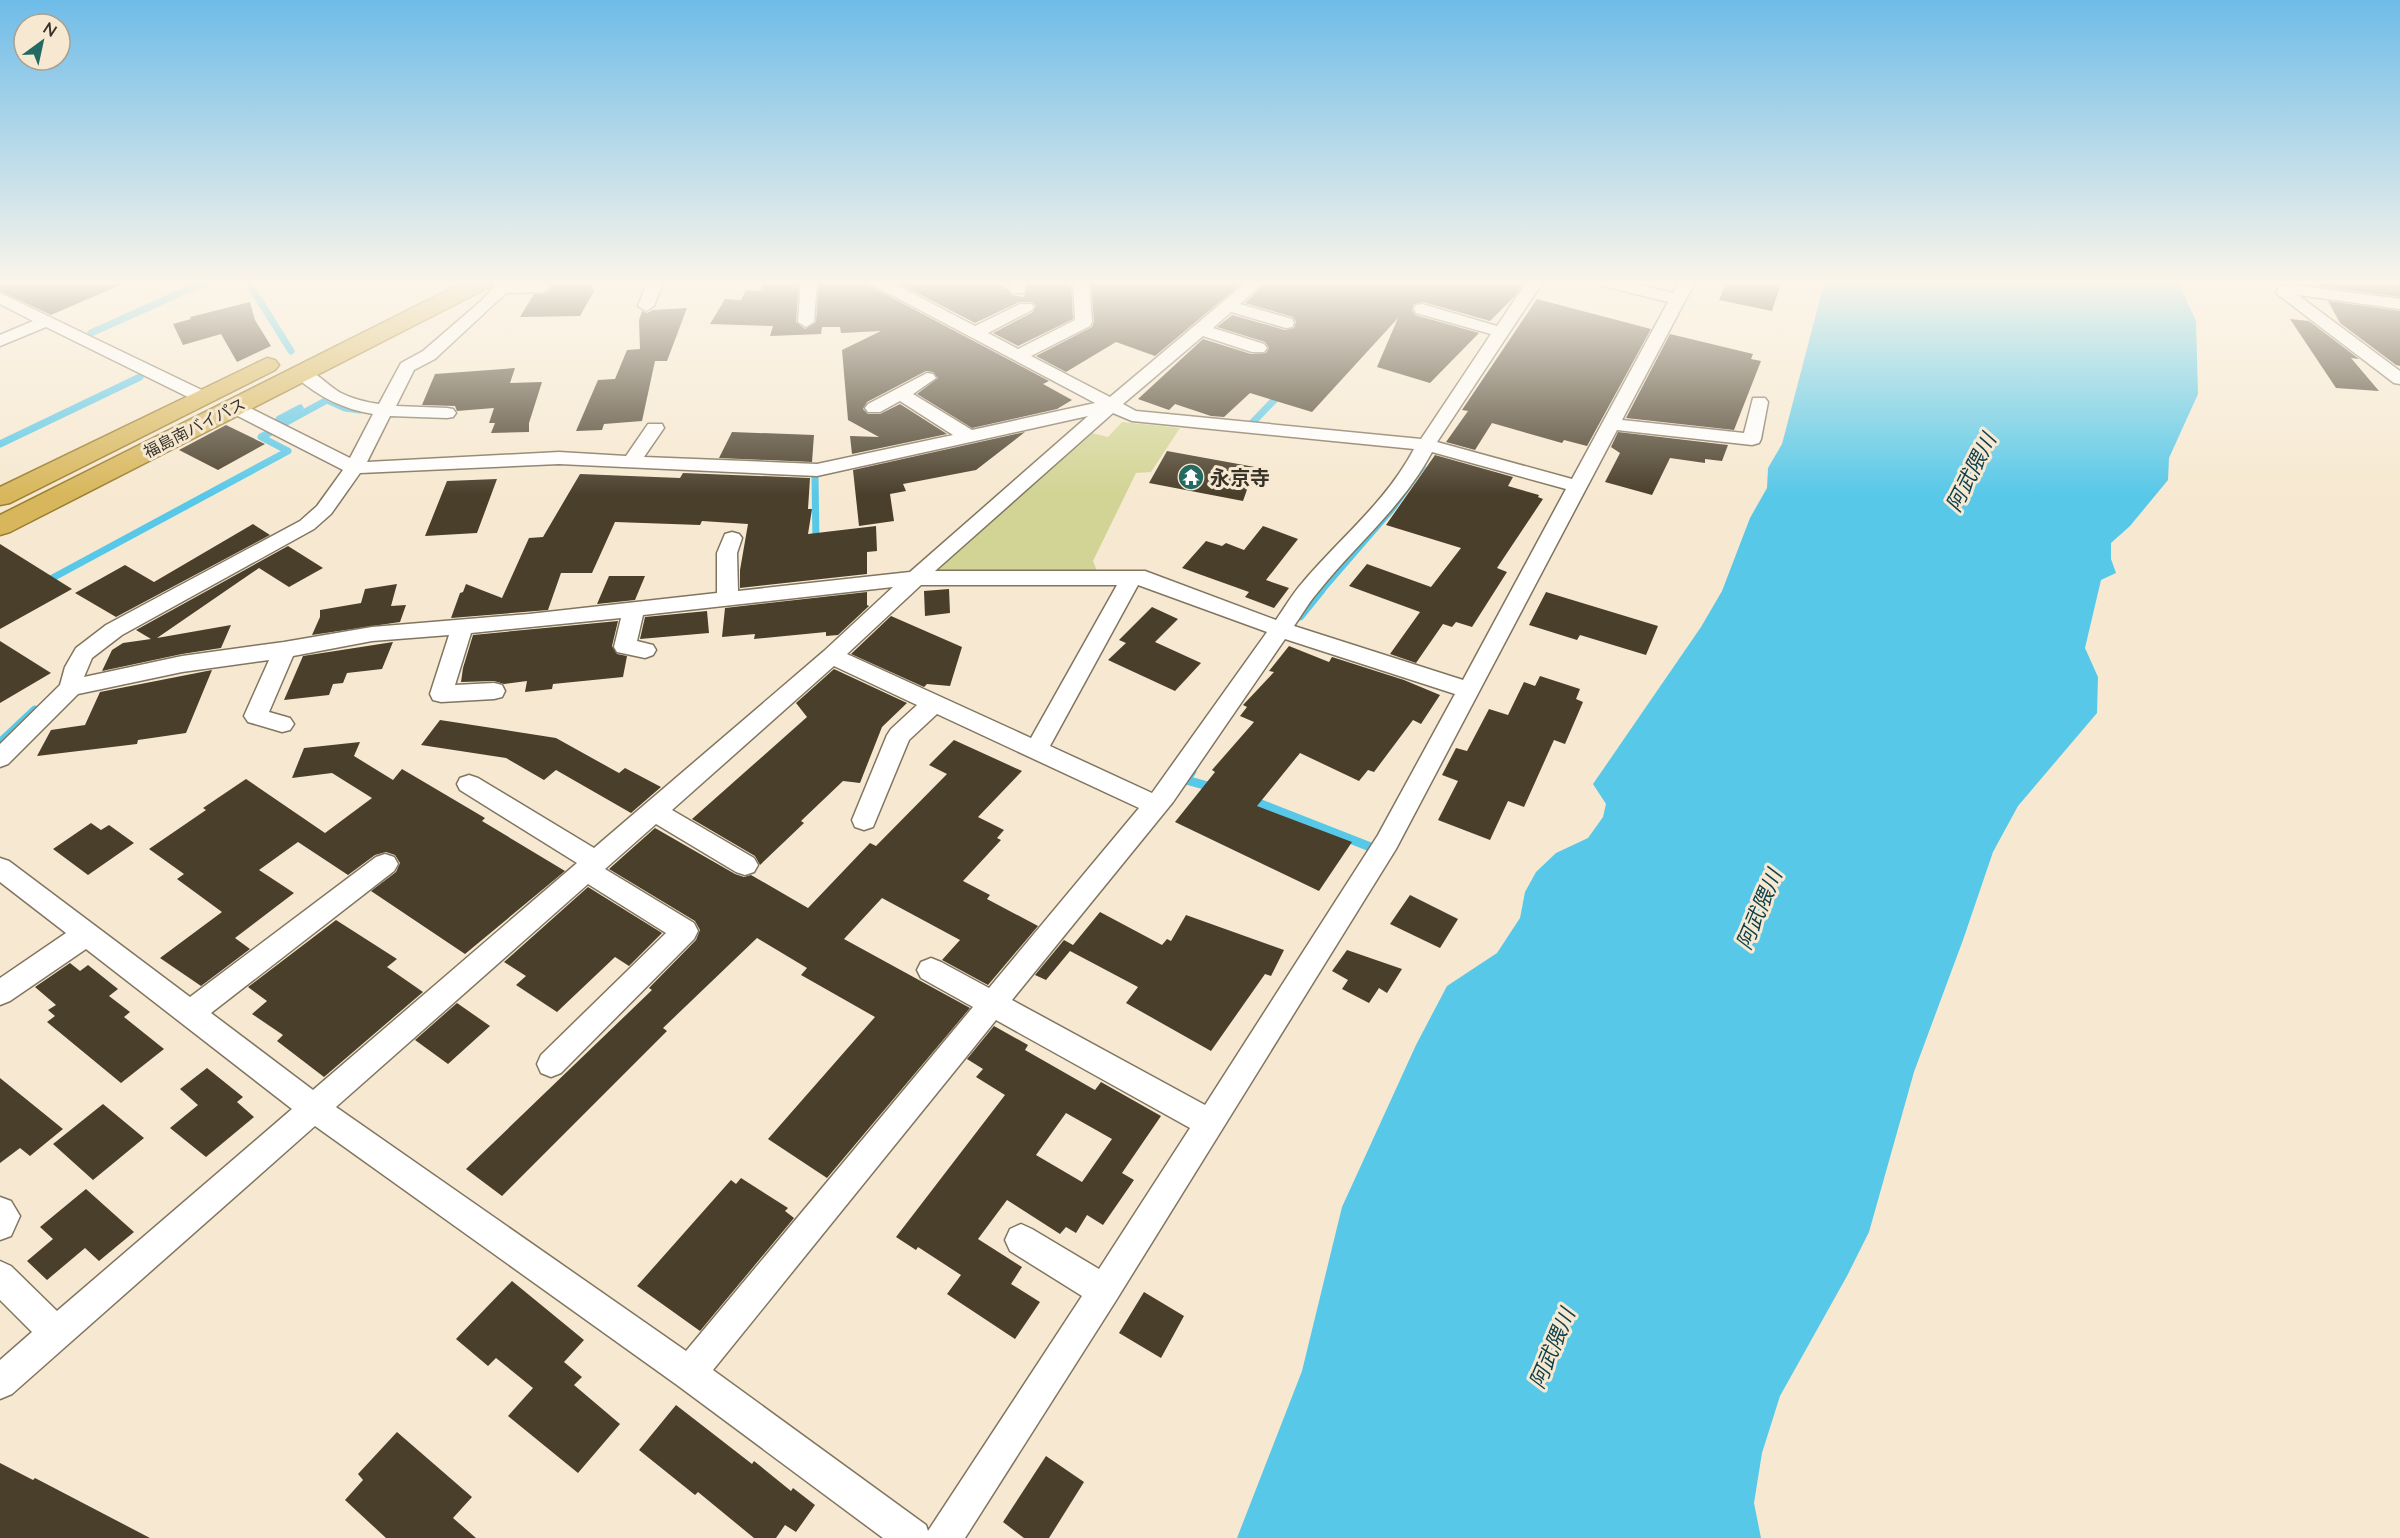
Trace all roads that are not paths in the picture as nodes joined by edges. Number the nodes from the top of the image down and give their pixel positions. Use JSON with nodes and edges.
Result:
{"nodes":[{"id":1,"x":108,"y":352,"type":"edge"},
{"id":2,"x":295,"y":352,"type":"edge"},
{"id":3,"x":352,"y":352,"type":"edge"},
{"id":4,"x":432,"y":352,"type":"edge"},
{"id":5,"x":1010,"y":352,"type":"edge"},
{"id":6,"x":1026,"y":352,"type":"edge"},
{"id":7,"x":1173,"y":352,"type":"edge"},
{"id":8,"x":1488,"y":352,"type":"edge"},
{"id":9,"x":1650,"y":352,"type":"edge"},
{"id":10,"x":2363,"y":352,"type":"edge"},
{"id":11,"x":1018,"y":356,"type":"junction"},
{"id":12,"x":302,"y":373,"type":"junction"},
{"id":13,"x":927,"y":378,"type":"dead end"},
{"id":14,"x":2400,"y":379,"type":"edge"},
{"id":15,"x":900,"y":393,"type":"junction"},
{"id":16,"x":202,"y":398,"type":"junction"},
{"id":17,"x":1759,"y":402,"type":"dead end"},
{"id":18,"x":1110,"y":405,"type":"junction"},
{"id":19,"x":234,"y":407,"type":"junction"},
{"id":20,"x":384,"y":408,"type":"junction"},
{"id":21,"x":874,"y":408,"type":"dead end"},
{"id":22,"x":447,"y":412,"type":"dead end"},
{"id":23,"x":1612,"y":424,"type":"junction"},
{"id":24,"x":655,"y":428,"type":"dead end"},
{"id":25,"x":968,"y":436,"type":"junction"},
{"id":26,"x":1426,"y":445,"type":"junction"},
{"id":27,"x":632,"y":462,"type":"junction"},
{"id":28,"x":354,"y":468,"type":"junction"},
{"id":29,"x":1579,"y":487,"type":"junction"},
{"id":30,"x":0,"y":497,"type":"edge"},
{"id":31,"x":0,"y":526,"type":"edge"},
{"id":32,"x":732,"y":538,"type":"dead end"},
{"id":33,"x":913,"y":578,"type":"junction"},
{"id":34,"x":1131,"y":578,"type":"junction"},
{"id":35,"x":728,"y":597,"type":"junction"},
{"id":36,"x":633,"y":610,"type":"junction"},
{"id":37,"x":462,"y":627,"type":"junction"},
{"id":38,"x":1279,"y":629,"type":"junction"},
{"id":39,"x":284,"y":650,"type":"junction"},
{"id":40,"x":645,"y":650,"type":"dead end"},
{"id":41,"x":832,"y":656,"type":"junction"},
{"id":42,"x":71,"y":688,"type":"junction"},
{"id":43,"x":1469,"y":690,"type":"junction"},
{"id":44,"x":494,"y":691,"type":"dead end"},
{"id":45,"x":934,"y":703,"type":"junction"},
{"id":46,"x":282,"y":724,"type":"dead end"},
{"id":47,"x":1036,"y":750,"type":"junction"},
{"id":48,"x":0,"y":758,"type":"edge"},
{"id":49,"x":469,"y":784,"type":"dead end"},
{"id":50,"x":1155,"y":806,"type":"junction"},
{"id":51,"x":654,"y":812,"type":"junction"},
{"id":52,"x":864,"y":820,"type":"dead end"},
{"id":53,"x":385,"y":864,"type":"dead end"},
{"id":54,"x":745,"y":865,"type":"dead end"},
{"id":55,"x":591,"y":866,"type":"junction"},
{"id":56,"x":0,"y":868,"type":"edge"},
{"id":57,"x":86,"y":933,"type":"junction"},
{"id":58,"x":931,"y":970,"type":"dead end"},
{"id":59,"x":0,"y":993,"type":"edge"},
{"id":60,"x":992,"y":1004,"type":"junction"},
{"id":61,"x":190,"y":1013,"type":"junction"},
{"id":62,"x":551,"y":1064,"type":"dead end"},
{"id":63,"x":314,"y":1108,"type":"junction"},
{"id":64,"x":1210,"y":1123,"type":"junction"},
{"id":65,"x":0,"y":1212,"type":"edge"},
{"id":66,"x":0,"y":1225,"type":"edge"},
{"id":67,"x":1021,"y":1240,"type":"dead end"},
{"id":68,"x":0,"y":1277,"type":"edge"},
{"id":69,"x":1104,"y":1291,"type":"junction"},
{"id":70,"x":56,"y":1333,"type":"junction"},
{"id":71,"x":688,"y":1373,"type":"junction"},
{"id":72,"x":0,"y":1382,"type":"edge"},
{"id":73,"x":913,"y":1538,"type":"edge"},
{"id":74,"x":944,"y":1538,"type":"edge"}],
"edges":[{"from":1,"to":16,"type":"street"},
{"from":2,"to":16,"type":"highway","name":"福島南バイパス"},
{"from":3,"to":12,"type":"highway","name":"福島南バイパス"},
{"from":4,"to":20,"type":"street"},
{"from":5,"to":11,"type":"street"},
{"from":6,"to":11,"type":"street"},
{"from":7,"to":18,"type":"street"},
{"from":8,"to":26,"type":"street"},
{"from":9,"to":23,"type":"street"},
{"from":10,"to":14,"type":"street"},
{"from":11,"to":18,"type":"street"},
{"from":12,"to":19,"type":"highway","name":"福島南バイパス"},
{"from":12,"to":20,"type":"street"},
{"from":13,"to":15,"type":"street"},
{"from":15,"to":21,"type":"street"},
{"from":15,"to":25,"type":"street"},
{"from":16,"to":30,"type":"highway","name":"福島南バイパス"},
{"from":17,"to":23,"type":"street"},
{"from":18,"to":25,"type":"street"},
{"from":18,"to":26,"type":"street"},
{"from":18,"to":33,"type":"street"},
{"from":19,"to":28,"type":"street"},
{"from":19,"to":31,"type":"highway","name":"福島南バイパス"},
{"from":20,"to":22,"type":"street"},
{"from":20,"to":28,"type":"street"},
{"from":23,"to":29,"type":"street"},
{"from":24,"to":27,"type":"street"},
{"from":25,"to":27,"type":"street"},
{"from":26,"to":29,"type":"street"},
{"from":26,"to":38,"type":"street"},
{"from":27,"to":28,"type":"street"},
{"from":28,"to":42,"type":"street"},
{"from":29,"to":43,"type":"street"},
{"from":32,"to":35,"type":"street"},
{"from":33,"to":34,"type":"street"},
{"from":33,"to":35,"type":"street"},
{"from":33,"to":41,"type":"street"},
{"from":34,"to":38,"type":"street"},
{"from":34,"to":47,"type":"street"},
{"from":35,"to":36,"type":"street"},
{"from":36,"to":37,"type":"street"},
{"from":36,"to":40,"type":"street"},
{"from":37,"to":39,"type":"street"},
{"from":37,"to":44,"type":"street"},
{"from":38,"to":43,"type":"street"},
{"from":38,"to":50,"type":"street"},
{"from":39,"to":42,"type":"street"},
{"from":39,"to":46,"type":"street"},
{"from":41,"to":45,"type":"street"},
{"from":41,"to":51,"type":"street"},
{"from":42,"to":48,"type":"street"},
{"from":43,"to":64,"type":"street"},
{"from":45,"to":47,"type":"street"},
{"from":45,"to":52,"type":"street"},
{"from":47,"to":50,"type":"street"},
{"from":49,"to":55,"type":"street"},
{"from":50,"to":60,"type":"street"},
{"from":51,"to":54,"type":"street"},
{"from":51,"to":55,"type":"street"},
{"from":53,"to":61,"type":"street"},
{"from":55,"to":62,"type":"street"},
{"from":55,"to":63,"type":"street"},
{"from":56,"to":57,"type":"street"},
{"from":57,"to":59,"type":"street"},
{"from":57,"to":61,"type":"street"},
{"from":58,"to":60,"type":"street"},
{"from":60,"to":64,"type":"street"},
{"from":60,"to":71,"type":"street"},
{"from":61,"to":63,"type":"street"},
{"from":63,"to":70,"type":"street"},
{"from":63,"to":71,"type":"street"},
{"from":64,"to":69,"type":"street"},
{"from":65,"to":66,"type":"street"},
{"from":67,"to":69,"type":"street"},
{"from":68,"to":70,"type":"street"},
{"from":69,"to":74,"type":"street"},
{"from":70,"to":72,"type":"street"},
{"from":71,"to":73,"type":"street"}]}
